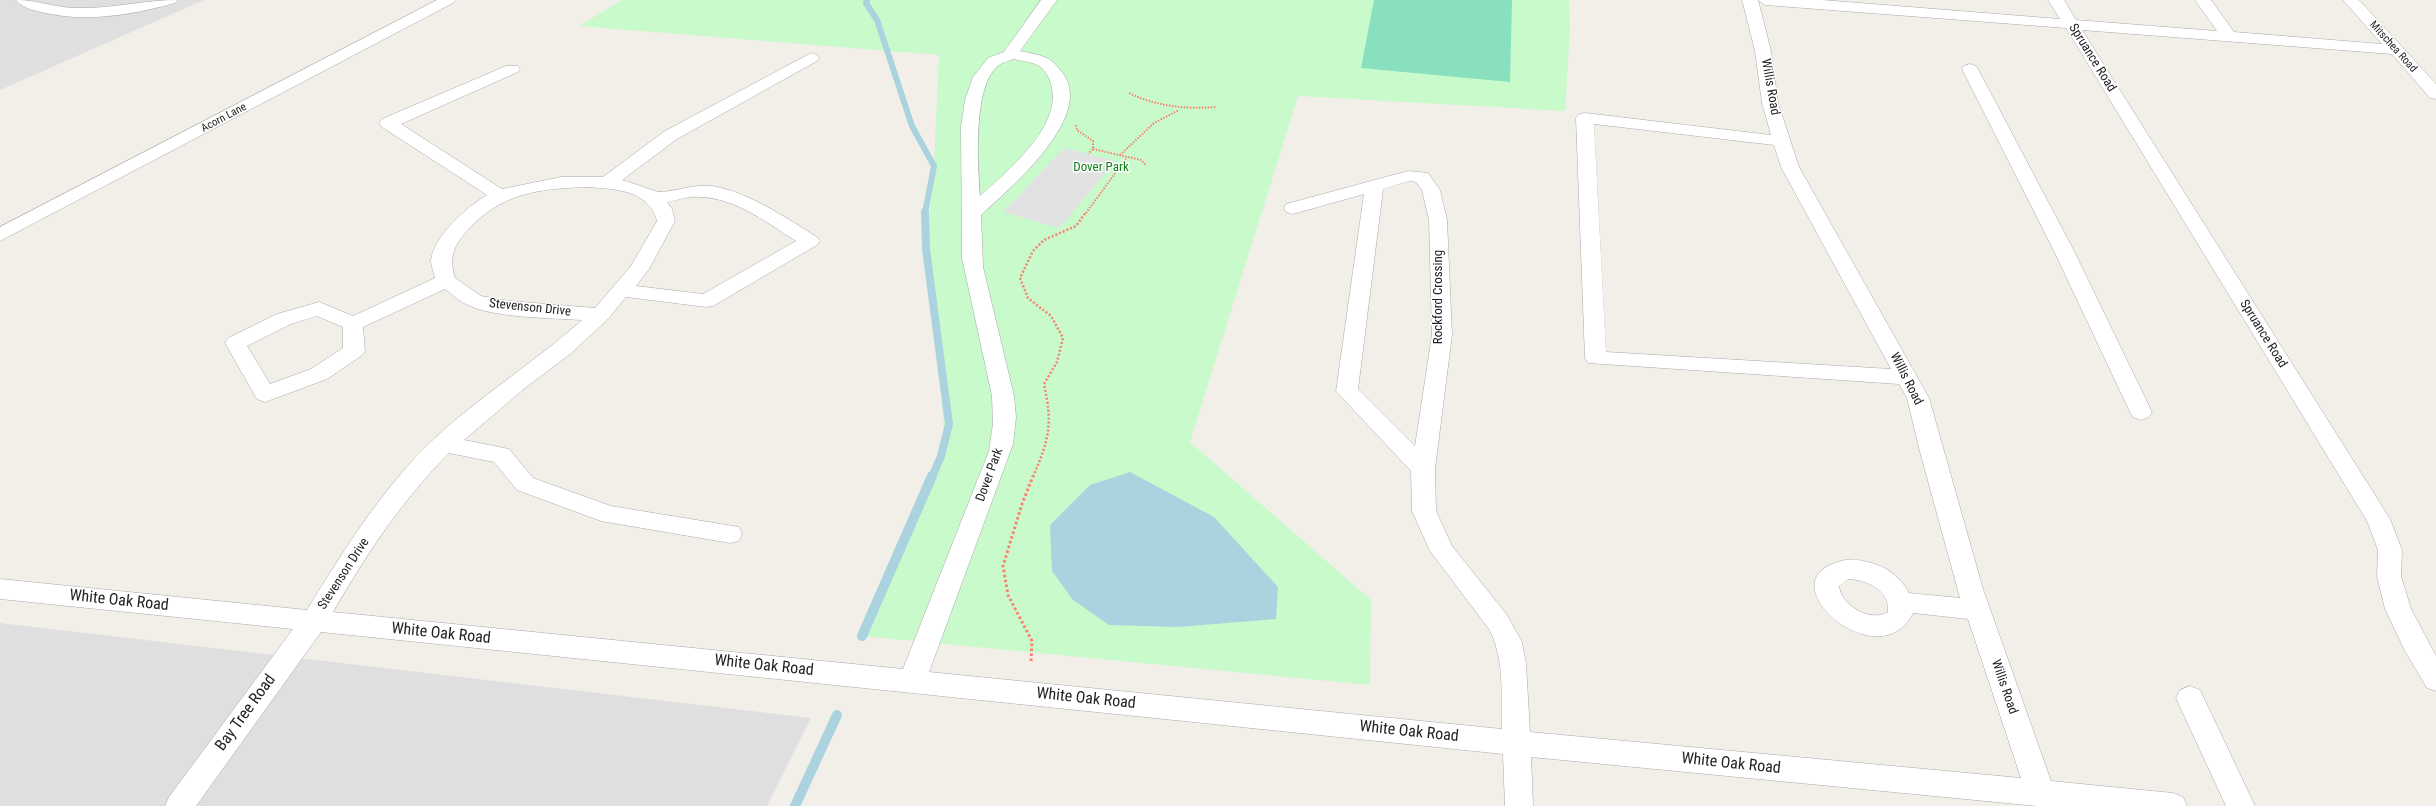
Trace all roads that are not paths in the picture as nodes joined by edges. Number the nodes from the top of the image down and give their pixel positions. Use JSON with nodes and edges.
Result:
{"nodes":[{"id":1,"x":24,"y":0,"type":"edge"},
{"id":2,"x":170,"y":0,"type":"edge"},
{"id":3,"x":448,"y":0,"type":"edge"},
{"id":4,"x":1049,"y":0,"type":"edge"},
{"id":5,"x":1750,"y":0,"type":"edge"},
{"id":6,"x":1765,"y":0,"type":"edge"},
{"id":7,"x":2056,"y":0,"type":"edge"},
{"id":8,"x":2203,"y":0,"type":"edge"},
{"id":9,"x":2351,"y":0,"type":"edge"},
{"id":10,"x":1906,"y":5,"type":"edge"},
{"id":11,"x":2072,"y":26,"type":"junction"},
{"id":12,"x":2230,"y":38,"type":"junction"},
{"id":13,"x":2396,"y":50,"type":"junction"},
{"id":14,"x":1011,"y":54,"type":"junction"},
{"id":15,"x":811,"y":58,"type":"dead end"},
{"id":16,"x":512,"y":69,"type":"dead end"},
{"id":17,"x":1970,"y":69,"type":"dead end"},
{"id":18,"x":2436,"y":94,"type":"edge"},
{"id":19,"x":1782,"y":141,"type":"junction"},
{"id":20,"x":607,"y":183,"type":"junction"},
{"id":21,"x":1374,"y":186,"type":"junction"},
{"id":22,"x":499,"y":195,"type":"junction"},
{"id":23,"x":654,"y":199,"type":"junction"},
{"id":24,"x":1293,"y":208,"type":"dead end"},
{"id":25,"x":972,"y":214,"type":"junction"},
{"id":26,"x":0,"y":235,"type":"edge"},
{"id":27,"x":446,"y":280,"type":"junction"},
{"id":28,"x":621,"y":290,"type":"junction"},
{"id":29,"x":600,"y":315,"type":"junction"},
{"id":30,"x":353,"y":324,"type":"junction"},
{"id":31,"x":1906,"y":377,"type":"junction"},
{"id":32,"x":2141,"y":412,"type":"dead end"},
{"id":33,"x":444,"y":444,"type":"junction"},
{"id":34,"x":1423,"y":468,"type":"junction"},
{"id":35,"x":730,"y":534,"type":"dead end"},
{"id":36,"x":0,"y":589,"type":"edge"},
{"id":37,"x":1902,"y":602,"type":"dead end"},
{"id":38,"x":1977,"y":610,"type":"junction"},
{"id":39,"x":314,"y":621,"type":"junction"},
{"id":40,"x":2436,"y":680,"type":"edge"},
{"id":41,"x":912,"y":681,"type":"junction"},
{"id":42,"x":2190,"y":698,"type":"dead end"},
{"id":43,"x":1517,"y":743,"type":"junction"},
{"id":44,"x":2041,"y":794,"type":"junction"},
{"id":45,"x":179,"y":806,"type":"edge"},
{"id":46,"x":1518,"y":806,"type":"edge"},
{"id":47,"x":2173,"y":806,"type":"edge"},
{"id":48,"x":2241,"y":806,"type":"edge"}],
"edges":[{"from":1,"to":2,"type":"street"},
{"from":3,"to":26,"type":"street","name":"Acorn Lane"},
{"from":4,"to":14,"type":"street"},
{"from":5,"to":19,"type":"street","name":"Willis Road"},
{"from":6,"to":10,"type":"street"},
{"from":7,"to":11,"type":"street","name":"Spruance Road"},
{"from":8,"to":12,"type":"street"},
{"from":9,"to":13,"type":"street","name":"Mitschea Road"},
{"from":10,"to":11,"type":"street"},
{"from":11,"to":12,"type":"street"},
{"from":11,"to":40,"type":"street","name":"Spruance Road"},
{"from":12,"to":13,"type":"street"},
{"from":13,"to":18,"type":"street","name":"Mitschea Road"},
{"from":14,"to":25,"type":"street","name":"Dover Park"},
{"from":14,"to":25,"type":"street"},
{"from":15,"to":20,"type":"street"},
{"from":16,"to":22,"type":"street"},
{"from":17,"to":32,"type":"street"},
{"from":19,"to":31,"type":"street","name":"Willis Road"},
{"from":19,"to":31,"type":"street"},
{"from":20,"to":22,"type":"street"},
{"from":20,"to":23,"type":"street"},
{"from":21,"to":24,"type":"street","name":"Rockford Crossing"},
{"from":21,"to":34,"type":"street"},
{"from":21,"to":34,"type":"street","name":"Rockford Crossing"},
{"from":22,"to":27,"type":"street"},
{"from":23,"to":28,"type":"street","name":"Stevenson Drive"},
{"from":23,"to":28,"type":"street"},
{"from":25,"to":41,"type":"street","name":"Dover Park"},
{"from":27,"to":29,"type":"street","name":"Stevenson Drive"},
{"from":27,"to":30,"type":"street"},
{"from":28,"to":29,"type":"street","name":"Stevenson Drive"},
{"from":29,"to":33,"type":"street","name":"Stevenson Drive"},
{"from":30,"to":30,"type":"street"},
{"from":31,"to":38,"type":"street","name":"Willis Road"},
{"from":33,"to":35,"type":"street"},
{"from":33,"to":39,"type":"street","name":"Stevenson Drive"},
{"from":34,"to":43,"type":"street","name":"Rockford Crossing"},
{"from":36,"to":39,"type":"street","name":"White Oak Road"},
{"from":37,"to":38,"type":"street"},
{"from":38,"to":44,"type":"street","name":"Willis Road"},
{"from":39,"to":41,"type":"street","name":"White Oak Road"},
{"from":39,"to":45,"type":"street","name":"Bay Tree Road"},
{"from":41,"to":43,"type":"street","name":"White Oak Road"},
{"from":42,"to":48,"type":"street"},
{"from":43,"to":44,"type":"street","name":"White Oak Road"},
{"from":43,"to":46,"type":"street","name":"Rockford Crossing"},
{"from":44,"to":47,"type":"street","name":"White Oak Road"}]}
